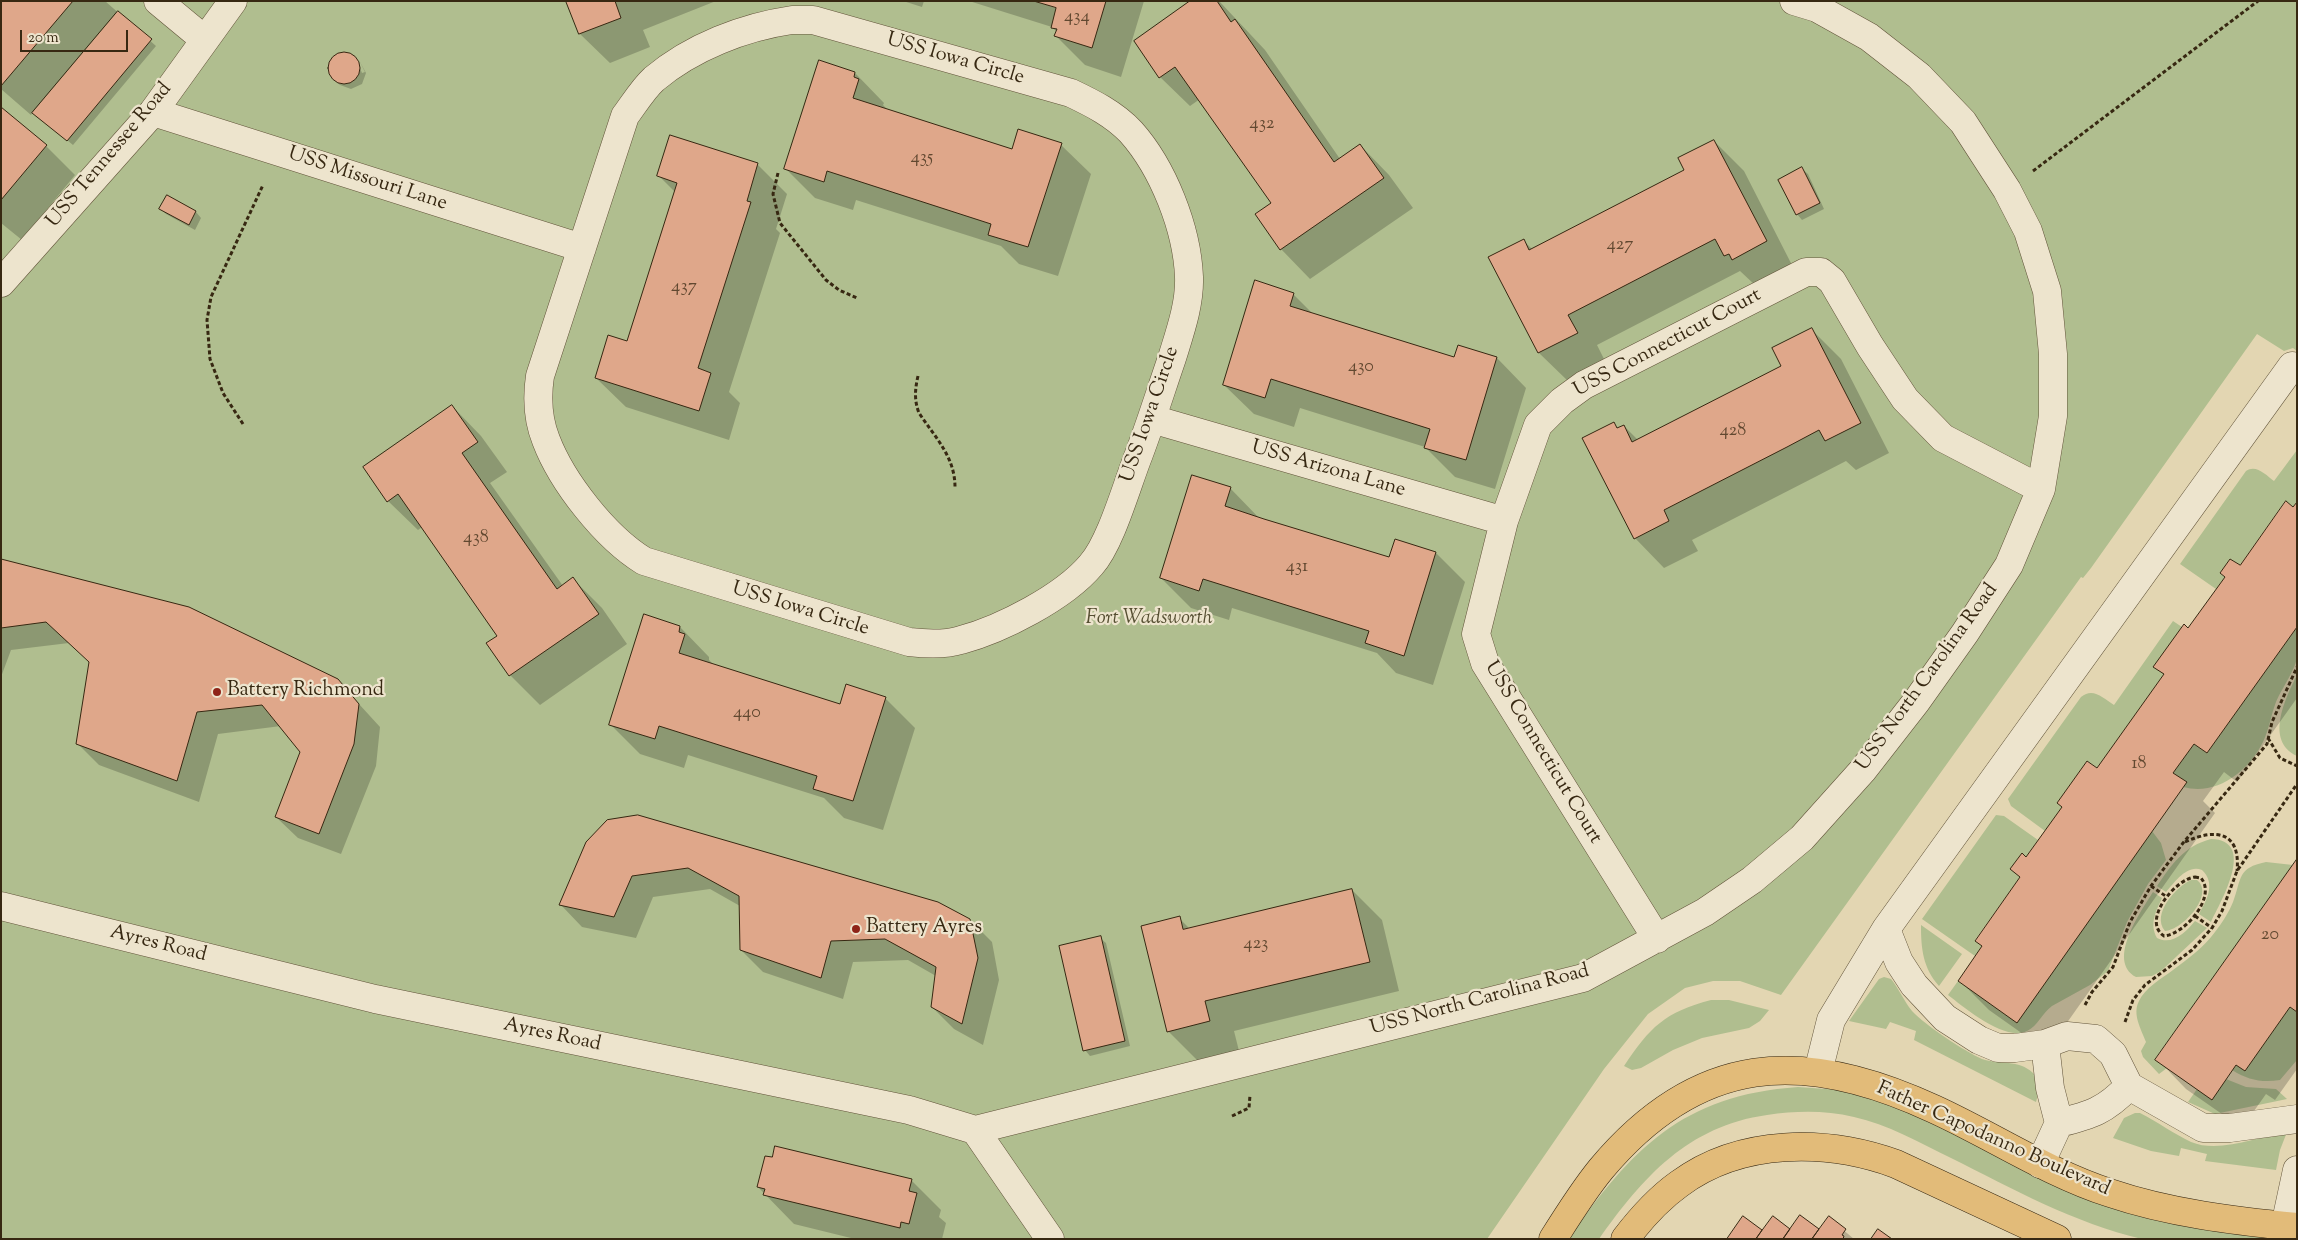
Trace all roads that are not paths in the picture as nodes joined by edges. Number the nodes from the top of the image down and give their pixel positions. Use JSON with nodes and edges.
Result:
{"nodes":[{"id":1,"x":158,"y":1,"type":"edge"},
{"id":2,"x":233,"y":1,"type":"edge"},
{"id":3,"x":1794,"y":1,"type":"edge"},
{"id":4,"x":205,"y":40,"type":"junction"},
{"id":5,"x":153,"y":112,"type":"junction"},
{"id":6,"x":582,"y":248,"type":"junction"},
{"id":7,"x":1,"y":283,"type":"edge"},
{"id":8,"x":2292,"y":366,"type":"dead end"},
{"id":9,"x":1152,"y":419,"type":"junction"},
{"id":10,"x":2040,"y":489,"type":"junction"},
{"id":11,"x":1504,"y":521,"type":"junction"},
{"id":12,"x":1,"y":906,"type":"edge"},
{"id":13,"x":1886,"y":929,"type":"junction"},
{"id":14,"x":1657,"y":939,"type":"junction"},
{"id":15,"x":2056,"y":1040,"type":"junction"},
{"id":16,"x":1818,"y":1072,"type":"junction"},
{"id":17,"x":2129,"y":1086,"type":"junction"},
{"id":18,"x":2297,"y":1119,"type":"edge"},
{"id":19,"x":2059,"y":1123,"type":"junction"},
{"id":20,"x":975,"y":1130,"type":"junction"},
{"id":21,"x":2040,"y":1164,"type":"junction"},
{"id":22,"x":2297,"y":1170,"type":"edge"},
{"id":23,"x":2291,"y":1227,"type":"edge"},
{"id":24,"x":1050,"y":1239,"type":"edge"},
{"id":25,"x":1552,"y":1239,"type":"edge"},
{"id":26,"x":1625,"y":1239,"type":"edge"},
{"id":27,"x":2057,"y":1239,"type":"edge"}],
"edges":[{"from":1,"to":4,"type":"street"},
{"from":2,"to":4,"type":"street","name":"USS Tennessee Road"},
{"from":3,"to":10,"type":"street","name":"USS North Carolina Road"},
{"from":4,"to":5,"type":"street","name":"USS Tennessee Road"},
{"from":5,"to":6,"type":"street","name":"USS Missouri Lane"},
{"from":5,"to":7,"type":"street","name":"USS Tennessee Road"},
{"from":6,"to":9,"type":"street","name":"USS Iowa Circle"},
{"from":6,"to":9,"type":"street","name":"USS Iowa Circle"},
{"from":8,"to":13,"type":"street"},
{"from":9,"to":11,"type":"street","name":"USS Arizona Lane"},
{"from":10,"to":11,"type":"street","name":"USS Connecticut Court"},
{"from":10,"to":14,"type":"street","name":"USS North Carolina Road"},
{"from":11,"to":14,"type":"street","name":"USS Connecticut Court"},
{"from":12,"to":20,"type":"street","name":"Ayres Road"},
{"from":13,"to":15,"type":"street"},
{"from":13,"to":16,"type":"street"},
{"from":14,"to":20,"type":"street","name":"USS North Carolina Road"},
{"from":15,"to":17,"type":"street"},
{"from":15,"to":19,"type":"street"},
{"from":16,"to":21,"type":"main road","name":"Father Capodanno Boulevard"},
{"from":16,"to":25,"type":"main road","name":"Father Capodanno Boulevard"},
{"from":17,"to":18,"type":"street"},
{"from":17,"to":19,"type":"street"},
{"from":19,"to":21,"type":"street"},
{"from":20,"to":24,"type":"street"},
{"from":21,"to":23,"type":"main road","name":"Father Capodanno Boulevard"},
{"from":22,"to":23,"type":"street"},
{"from":26,"to":27,"type":"main road"}]}
